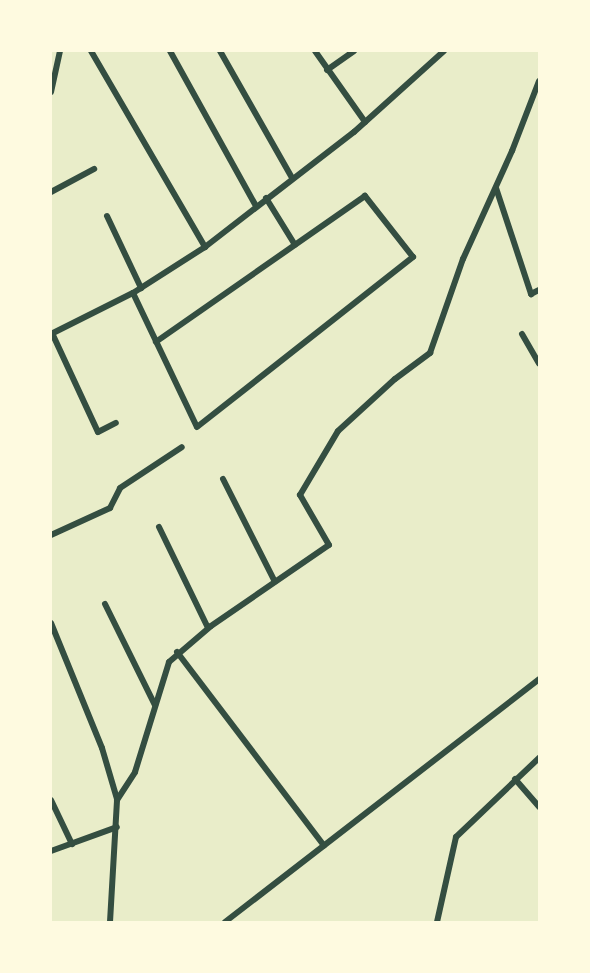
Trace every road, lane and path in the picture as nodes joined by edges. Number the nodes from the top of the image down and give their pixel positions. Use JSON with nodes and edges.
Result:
{"nodes":[{"id":1,"x":60,"y":51,"type":"edge"},
{"id":2,"x":91,"y":51,"type":"edge"},
{"id":3,"x":170,"y":51,"type":"edge"},
{"id":4,"x":220,"y":51,"type":"edge"},
{"id":5,"x":315,"y":51,"type":"edge"},
{"id":6,"x":354,"y":51,"type":"edge"},
{"id":7,"x":444,"y":51,"type":"edge"},
{"id":8,"x":327,"y":70,"type":"junction"},
{"id":9,"x":539,"y":81,"type":"edge"},
{"id":10,"x":51,"y":92,"type":"edge"},
{"id":11,"x":365,"y":122,"type":"junction"},
{"id":12,"x":94,"y":169,"type":"dead end"},
{"id":13,"x":292,"y":178,"type":"junction"},
{"id":14,"x":496,"y":188,"type":"junction"},
{"id":15,"x":51,"y":192,"type":"edge"},
{"id":16,"x":266,"y":198,"type":"junction"},
{"id":17,"x":256,"y":206,"type":"junction"},
{"id":18,"x":106,"y":216,"type":"dead end"},
{"id":19,"x":295,"y":246,"type":"junction"},
{"id":20,"x":205,"y":247,"type":"junction"},
{"id":21,"x":141,"y":288,"type":"junction"},
{"id":22,"x":539,"y":290,"type":"edge"},
{"id":23,"x":133,"y":293,"type":"junction"},
{"id":24,"x":52,"y":333,"type":"edge"},
{"id":25,"x":522,"y":334,"type":"dead end"},
{"id":26,"x":156,"y":342,"type":"junction"},
{"id":27,"x":539,"y":363,"type":"edge"},
{"id":28,"x":116,"y":423,"type":"dead end"},
{"id":29,"x":182,"y":447,"type":"dead end"},
{"id":30,"x":224,"y":479,"type":"dead end"},
{"id":31,"x":159,"y":527,"type":"dead end"},
{"id":32,"x":51,"y":535,"type":"edge"},
{"id":33,"x":274,"y":582,"type":"junction"},
{"id":34,"x":105,"y":604,"type":"dead end"},
{"id":35,"x":51,"y":623,"type":"edge"},
{"id":36,"x":208,"y":628,"type":"junction"},
{"id":37,"x":177,"y":652,"type":"junction"},
{"id":38,"x":539,"y":679,"type":"edge"},
{"id":39,"x":155,"y":705,"type":"junction"},
{"id":40,"x":539,"y":758,"type":"edge"},
{"id":41,"x":515,"y":779,"type":"junction"},
{"id":42,"x":51,"y":800,"type":"edge"},
{"id":43,"x":117,"y":800,"type":"junction"},
{"id":44,"x":539,"y":807,"type":"edge"},
{"id":45,"x":117,"y":827,"type":"junction"},
{"id":46,"x":72,"y":844,"type":"junction"},
{"id":47,"x":324,"y":846,"type":"junction"},
{"id":48,"x":51,"y":851,"type":"edge"},
{"id":49,"x":110,"y":922,"type":"edge"},
{"id":50,"x":225,"y":922,"type":"edge"},
{"id":51,"x":437,"y":922,"type":"edge"}],
"edges":[{"from":1,"to":10,"type":"street"},
{"from":2,"to":20,"type":"street"},
{"from":3,"to":17,"type":"street"},
{"from":4,"to":13,"type":"street"},
{"from":5,"to":8,"type":"street"},
{"from":6,"to":8,"type":"street"},
{"from":7,"to":11,"type":"street"},
{"from":8,"to":11,"type":"street"},
{"from":9,"to":14,"type":"street"},
{"from":11,"to":13,"type":"street"},
{"from":12,"to":15,"type":"street"},
{"from":13,"to":16,"type":"street"},
{"from":14,"to":22,"type":"street"},
{"from":14,"to":33,"type":"street"},
{"from":16,"to":17,"type":"street"},
{"from":16,"to":19,"type":"street"},
{"from":17,"to":20,"type":"street"},
{"from":18,"to":21,"type":"street"},
{"from":19,"to":26,"type":"street"},
{"from":19,"to":26,"type":"street"},
{"from":20,"to":21,"type":"street"},
{"from":21,"to":23,"type":"street"},
{"from":23,"to":24,"type":"street"},
{"from":23,"to":26,"type":"street"},
{"from":24,"to":28,"type":"street"},
{"from":25,"to":27,"type":"street"},
{"from":29,"to":32,"type":"street"},
{"from":30,"to":33,"type":"street"},
{"from":31,"to":36,"type":"street"},
{"from":33,"to":36,"type":"street"},
{"from":34,"to":39,"type":"street"},
{"from":35,"to":43,"type":"street"},
{"from":36,"to":37,"type":"street"},
{"from":37,"to":39,"type":"street"},
{"from":37,"to":47,"type":"street"},
{"from":38,"to":47,"type":"street"},
{"from":39,"to":43,"type":"street"},
{"from":40,"to":41,"type":"street"},
{"from":41,"to":44,"type":"street"},
{"from":41,"to":51,"type":"street"},
{"from":42,"to":46,"type":"street"},
{"from":43,"to":45,"type":"street"},
{"from":45,"to":46,"type":"street"},
{"from":45,"to":49,"type":"street"},
{"from":46,"to":48,"type":"street"},
{"from":47,"to":50,"type":"street"}]}
